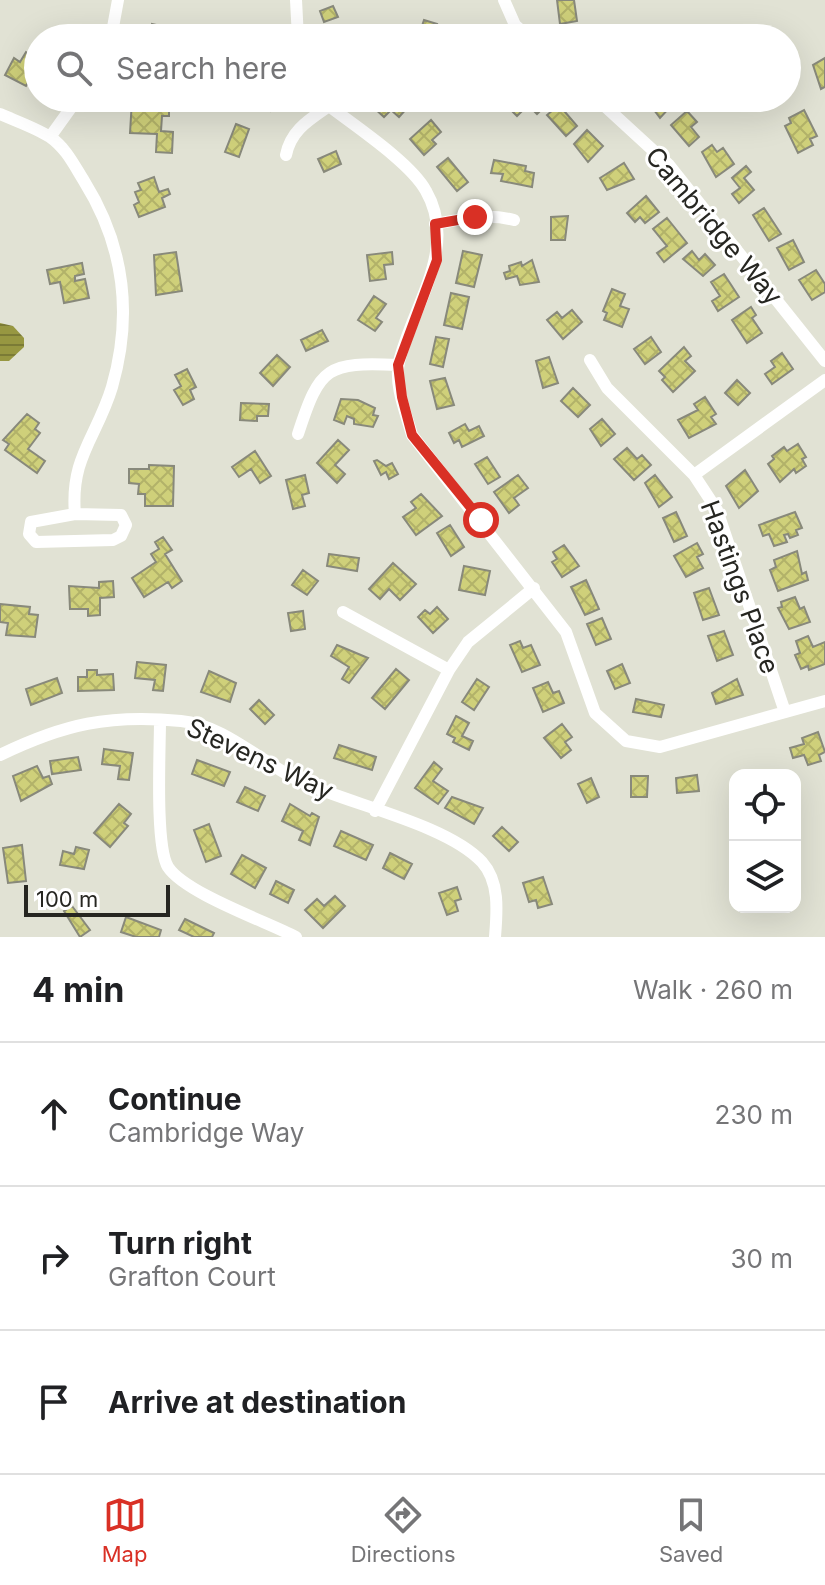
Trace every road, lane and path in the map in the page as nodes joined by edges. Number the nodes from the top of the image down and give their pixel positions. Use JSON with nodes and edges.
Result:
{"nodes":[{"id":1,"x":118,"y":0,"type":"edge"},
{"id":2,"x":296,"y":0,"type":"edge"},
{"id":3,"x":504,"y":0,"type":"edge"},
{"id":4,"x":114,"y":24,"type":"edge"},
{"id":5,"x":297,"y":24,"type":"edge"},
{"id":6,"x":515,"y":24,"type":"edge"},
{"id":7,"x":68,"y":112,"type":"edge"},
{"id":8,"x":315,"y":112,"type":"edge"},
{"id":9,"x":339,"y":112,"type":"edge"},
{"id":10,"x":611,"y":112,"type":"edge"},
{"id":11,"x":0,"y":114,"type":"edge"},
{"id":12,"x":50,"y":137,"type":"junction"},
{"id":13,"x":286,"y":155,"type":"dead end"},
{"id":14,"x":514,"y":220,"type":"dead end"},
{"id":15,"x":435,"y":224,"type":"junction"},
{"id":16,"x":590,"y":360,"type":"dead end"},
{"id":17,"x":825,"y":361,"type":"edge"},
{"id":18,"x":398,"y":365,"type":"junction"},
{"id":19,"x":825,"y":380,"type":"edge"},
{"id":20,"x":298,"y":434,"type":"dead end"},
{"id":21,"x":694,"y":475,"type":"junction"},
{"id":22,"x":75,"y":514,"type":"junction"},
{"id":23,"x":534,"y":588,"type":"junction"},
{"id":24,"x":343,"y":612,"type":"dead end"},
{"id":25,"x":449,"y":670,"type":"junction"},
{"id":26,"x":825,"y":701,"type":"edge"},
{"id":27,"x":785,"y":712,"type":"junction"},
{"id":28,"x":160,"y":721,"type":"junction"},
{"id":29,"x":0,"y":755,"type":"edge"},
{"id":30,"x":375,"y":811,"type":"junction"},
{"id":31,"x":296,"y":937,"type":"edge"},
{"id":32,"x":495,"y":937,"type":"edge"}],
"edges":[{"from":1,"to":4,"type":"street"},
{"from":2,"to":5,"type":"street"},
{"from":3,"to":6,"type":"street"},
{"from":7,"to":12,"type":"street"},
{"from":8,"to":13,"type":"street"},
{"from":9,"to":15,"type":"street"},
{"from":10,"to":17,"type":"street","name":"Cambridge Way"},
{"from":11,"to":12,"type":"street"},
{"from":12,"to":22,"type":"street"},
{"from":14,"to":15,"type":"street"},
{"from":15,"to":18,"type":"street"},
{"from":16,"to":21,"type":"street","name":"Hastings Place"},
{"from":18,"to":20,"type":"street"},
{"from":18,"to":23,"type":"street"},
{"from":19,"to":21,"type":"street"},
{"from":21,"to":27,"type":"street","name":"Hastings Place"},
{"from":22,"to":22,"type":"street"},
{"from":23,"to":25,"type":"street"},
{"from":23,"to":27,"type":"street"},
{"from":24,"to":25,"type":"street"},
{"from":25,"to":30,"type":"street"},
{"from":26,"to":27,"type":"street"},
{"from":28,"to":29,"type":"street","name":"Stevens Way"},
{"from":28,"to":30,"type":"street","name":"Stevens Way"},
{"from":28,"to":31,"type":"street"},
{"from":30,"to":32,"type":"street","name":"Stevens Way"}]}
